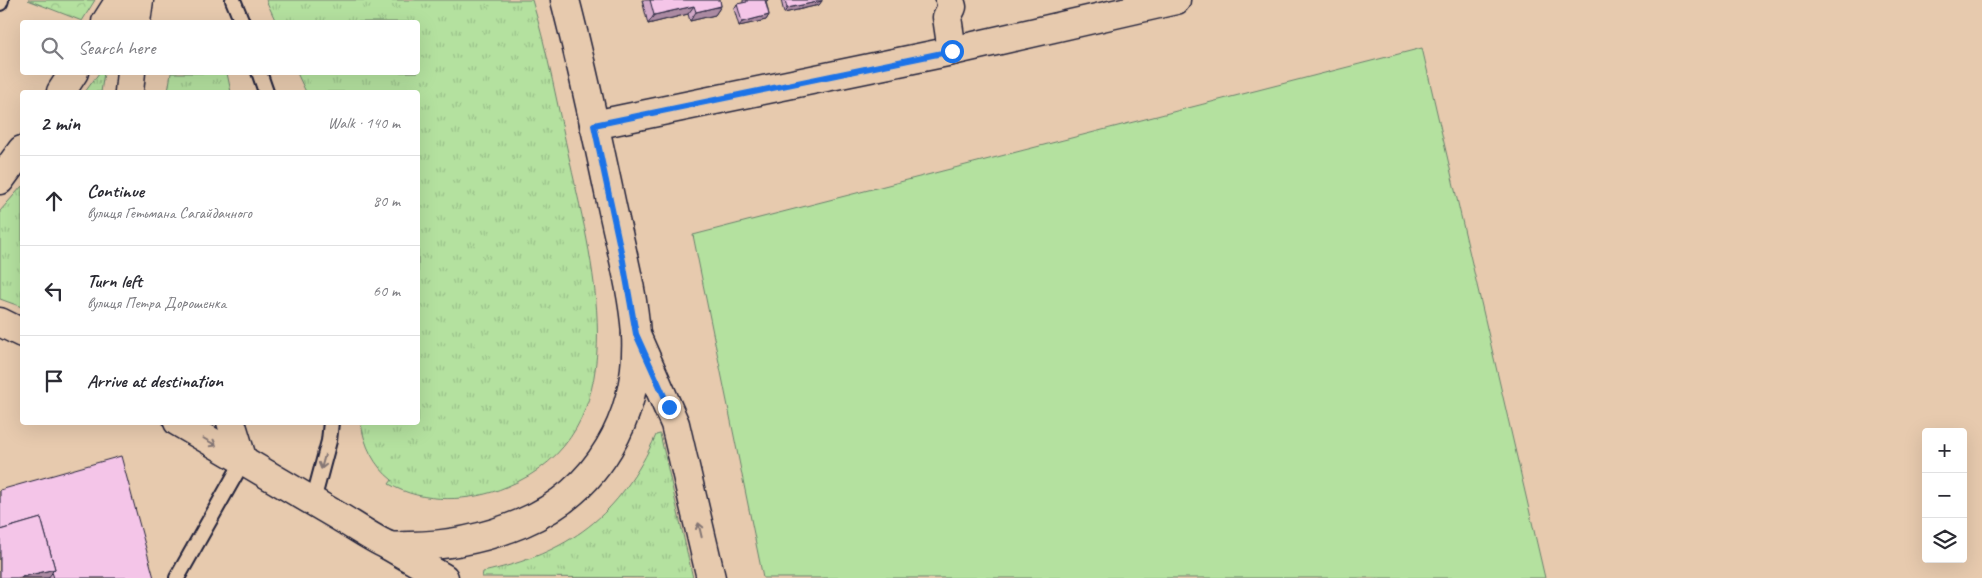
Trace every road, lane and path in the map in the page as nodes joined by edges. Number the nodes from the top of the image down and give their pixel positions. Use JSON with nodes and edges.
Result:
{"nodes":[{"id":1,"x":120,"y":0,"type":"edge"},
{"id":2,"x":139,"y":0,"type":"edge"},
{"id":3,"x":233,"y":0,"type":"edge"},
{"id":4,"x":564,"y":0,"type":"edge"},
{"id":5,"x":950,"y":0,"type":"edge"},
{"id":6,"x":1176,"y":0,"type":"edge"},
{"id":7,"x":107,"y":20,"type":"edge"},
{"id":8,"x":136,"y":20,"type":"edge"},
{"id":9,"x":241,"y":20,"type":"edge"},
{"id":10,"x":952,"y":51,"type":"junction"},
{"id":11,"x":72,"y":75,"type":"edge"},
{"id":12,"x":131,"y":75,"type":"edge"},
{"id":13,"x":260,"y":75,"type":"edge"},
{"id":14,"x":62,"y":90,"type":"edge"},
{"id":15,"x":130,"y":90,"type":"edge"},
{"id":16,"x":265,"y":90,"type":"edge"},
{"id":17,"x":594,"y":125,"type":"junction"},
{"id":18,"x":20,"y":153,"type":"edge"},
{"id":19,"x":0,"y":180,"type":"edge"},
{"id":20,"x":0,"y":322,"type":"edge"},
{"id":21,"x":20,"y":332,"type":"edge"},
{"id":22,"x":636,"y":334,"type":"junction"},
{"id":23,"x":183,"y":425,"type":"edge"},
{"id":24,"x":232,"y":425,"type":"edge"},
{"id":25,"x":331,"y":425,"type":"edge"},
{"id":26,"x":243,"y":460,"type":"junction"},
{"id":27,"x":313,"y":501,"type":"junction"},
{"id":28,"x":389,"y":546,"type":"junction"},
{"id":29,"x":177,"y":578,"type":"edge"},
{"id":30,"x":444,"y":578,"type":"edge"},
{"id":31,"x":711,"y":578,"type":"edge"}],
"edges":[{"from":1,"to":7,"type":"main road"},
{"from":2,"to":8,"type":"main road"},
{"from":3,"to":9,"type":"lane"},
{"from":4,"to":17,"type":"main road"},
{"from":5,"to":10,"type":"main road"},
{"from":6,"to":10,"type":"main road"},
{"from":10,"to":17,"type":"main road"},
{"from":11,"to":14,"type":"main road"},
{"from":12,"to":15,"type":"main road"},
{"from":13,"to":16,"type":"lane"},
{"from":17,"to":22,"type":"main road"},
{"from":18,"to":19,"type":"main road"},
{"from":20,"to":21,"type":"main road"},
{"from":22,"to":28,"type":"main road"},
{"from":31,"to":22,"type":"main road","one_way":true},
{"from":23,"to":26,"type":"main road","one_way":true},
{"from":24,"to":26,"type":"main road"},
{"from":25,"to":27,"type":"lane","one_way":true},
{"from":26,"to":27,"type":"main road"},
{"from":26,"to":29,"type":"lane"},
{"from":27,"to":28,"type":"main road"},
{"from":28,"to":30,"type":"main road"}]}
